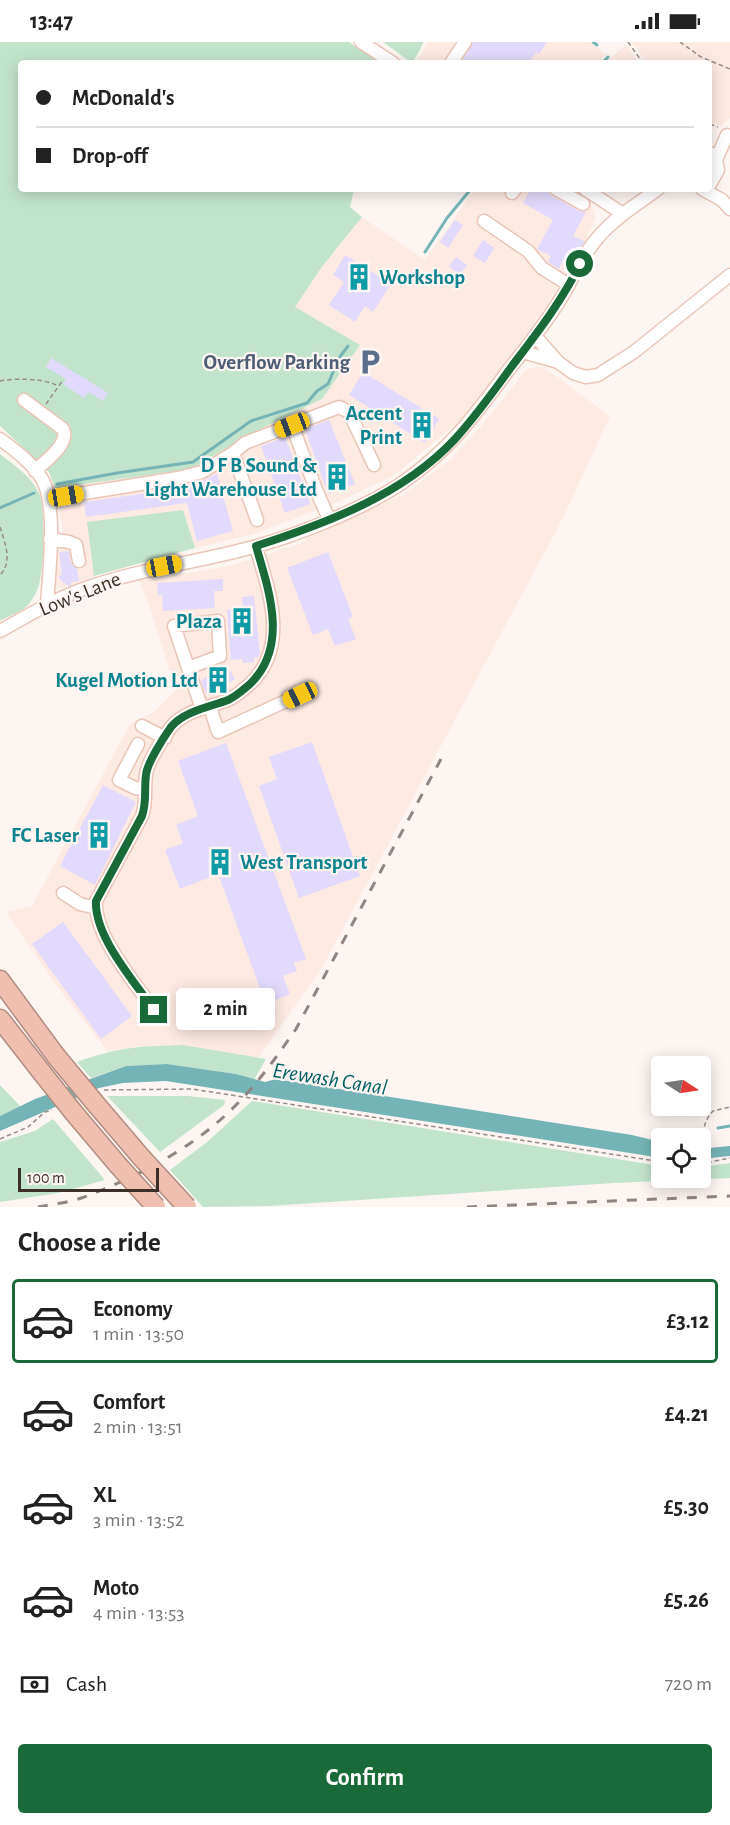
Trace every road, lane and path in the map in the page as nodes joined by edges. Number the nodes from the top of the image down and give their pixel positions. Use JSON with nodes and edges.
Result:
{"nodes":[{"id":1,"x":362,"y":42,"type":"edge"},
{"id":2,"x":465,"y":42,"type":"edge"},
{"id":3,"x":628,"y":42,"type":"edge"},
{"id":4,"x":680,"y":42,"type":"edge"},
{"id":5,"x":389,"y":60,"type":"edge"},
{"id":6,"x":453,"y":60,"type":"edge"},
{"id":7,"x":641,"y":60,"type":"edge"},
{"id":8,"x":708,"y":60,"type":"edge"},
{"id":9,"x":712,"y":62,"type":"edge"},
{"id":10,"x":730,"y":69,"type":"edge"},
{"id":11,"x":728,"y":134,"type":"edge"},
{"id":12,"x":712,"y":143,"type":"edge"},
{"id":13,"x":713,"y":156,"type":"edge"},
{"id":14,"x":713,"y":180,"type":"edge"},
{"id":15,"x":561,"y":192,"type":"edge"},
{"id":16,"x":590,"y":192,"type":"edge"},
{"id":17,"x":654,"y":192,"type":"edge"},
{"id":18,"x":707,"y":192,"type":"edge"},
{"id":19,"x":583,"y":204,"type":"dead end"},
{"id":20,"x":726,"y":204,"type":"edge"},
{"id":21,"x":623,"y":214,"type":"junction"},
{"id":22,"x":484,"y":220,"type":"dead end"},
{"id":23,"x":730,"y":275,"type":"edge"},
{"id":24,"x":569,"y":285,"type":"junction"},
{"id":25,"x":535,"y":336,"type":"junction"},
{"id":26,"x":523,"y":352,"type":"junction"},
{"id":27,"x":558,"y":362,"type":"junction"},
{"id":28,"x":63,"y":380,"type":"dead end"},
{"id":29,"x":0,"y":381,"type":"edge"},
{"id":30,"x":58,"y":386,"type":"junction"},
{"id":31,"x":24,"y":400,"type":"dead end"},
{"id":32,"x":41,"y":412,"type":"junction"},
{"id":33,"x":292,"y":425,"type":"junction"},
{"id":34,"x":0,"y":439,"type":"edge"},
{"id":35,"x":233,"y":453,"type":"junction"},
{"id":36,"x":374,"y":465,"type":"dead end"},
{"id":37,"x":35,"y":471,"type":"junction"},
{"id":38,"x":66,"y":496,"type":"dead end"},
{"id":39,"x":329,"y":519,"type":"junction"},
{"id":40,"x":257,"y":520,"type":"dead end"},
{"id":41,"x":0,"y":527,"type":"edge"},
{"id":42,"x":50,"y":539,"type":"junction"},
{"id":43,"x":256,"y":546,"type":"junction"},
{"id":44,"x":79,"y":561,"type":"dead end"},
{"id":45,"x":0,"y":575,"type":"edge"},
{"id":46,"x":47,"y":605,"type":"junction"},
{"id":47,"x":0,"y":631,"type":"edge"},
{"id":48,"x":188,"y":668,"type":"junction"},
{"id":49,"x":300,"y":695,"type":"dead end"},
{"id":50,"x":206,"y":708,"type":"junction"},
{"id":51,"x":142,"y":726,"type":"dead end"},
{"id":52,"x":165,"y":738,"type":"junction"},
{"id":53,"x":138,"y":744,"type":"dead end"},
{"id":54,"x":145,"y":789,"type":"junction"},
{"id":55,"x":63,"y":893,"type":"dead end"},
{"id":56,"x":96,"y":908,"type":"junction"},
{"id":57,"x":0,"y":980,"type":"edge"},
{"id":58,"x":154,"y":1010,"type":"dead end"},
{"id":59,"x":0,"y":1019,"type":"edge"},
{"id":60,"x":99,"y":1096,"type":"junction"},
{"id":61,"x":730,"y":1107,"type":"edge"},
{"id":62,"x":55,"y":1109,"type":"dead end"},
{"id":63,"x":704,"y":1128,"type":"edge"},
{"id":64,"x":0,"y":1139,"type":"edge"},
{"id":65,"x":730,"y":1158,"type":"edge"},
{"id":66,"x":651,"y":1160,"type":"edge"},
{"id":67,"x":711,"y":1163,"type":"edge"},
{"id":68,"x":156,"y":1207,"type":"edge"},
{"id":69,"x":187,"y":1207,"type":"edge"}],
"edges":[{"from":1,"to":5,"type":"street"},
{"from":2,"to":6,"type":"street"},
{"from":3,"to":7,"type":"path"},
{"from":4,"to":8,"type":"path"},
{"from":9,"to":10,"type":"path"},
{"from":11,"to":12,"type":"street"},
{"from":11,"to":13,"type":"street"},
{"from":13,"to":14,"type":"street"},
{"from":14,"to":20,"type":"street"},
{"from":15,"to":19,"type":"street"},
{"from":16,"to":21,"type":"street"},
{"from":17,"to":21,"type":"street","name":"Low's Lane"},
{"from":18,"to":20,"type":"street"},
{"from":21,"to":24,"type":"street","name":"Low's Lane"},
{"from":22,"to":24,"type":"street"},
{"from":23,"to":27,"type":"street"},
{"from":24,"to":25,"type":"street","name":"Low's Lane"},
{"from":25,"to":26,"type":"street","name":"Low's Lane"},
{"from":25,"to":27,"type":"street"},
{"from":26,"to":27,"type":"street"},
{"from":26,"to":39,"type":"street","name":"Low's Lane"},
{"from":28,"to":30,"type":"path"},
{"from":29,"to":30,"type":"path"},
{"from":30,"to":32,"type":"path"},
{"from":31,"to":32,"type":"street"},
{"from":32,"to":37,"type":"street"},
{"from":33,"to":35,"type":"street"},
{"from":33,"to":36,"type":"street"},
{"from":33,"to":39,"type":"street"},
{"from":34,"to":37,"type":"street"},
{"from":35,"to":38,"type":"street"},
{"from":35,"to":40,"type":"street"},
{"from":37,"to":42,"type":"street"},
{"from":39,"to":43,"type":"street","name":"Low's Lane"},
{"from":41,"to":45,"type":"path"},
{"from":42,"to":44,"type":"street"},
{"from":42,"to":46,"type":"street"},
{"from":43,"to":46,"type":"street","name":"Low's Lane"},
{"from":43,"to":50,"type":"street"},
{"from":46,"to":47,"type":"street","name":"Low's Lane"},
{"from":48,"to":48,"type":"street"},
{"from":48,"to":50,"type":"street"},
{"from":49,"to":50,"type":"street"},
{"from":50,"to":52,"type":"street"},
{"from":51,"to":52,"type":"street"},
{"from":52,"to":54,"type":"street"},
{"from":53,"to":54,"type":"street"},
{"from":54,"to":56,"type":"street"},
{"from":55,"to":56,"type":"street"},
{"from":56,"to":58,"type":"street"},
{"from":57,"to":60,"type":"highway","bridge":true},
{"from":59,"to":68,"type":"highway","bridge":true},
{"from":60,"to":66,"type":"path"},
{"from":60,"to":69,"type":"highway","bridge":true},
{"from":61,"to":63,"type":"path"},
{"from":62,"to":64,"type":"path"},
{"from":65,"to":67,"type":"path"}]}
